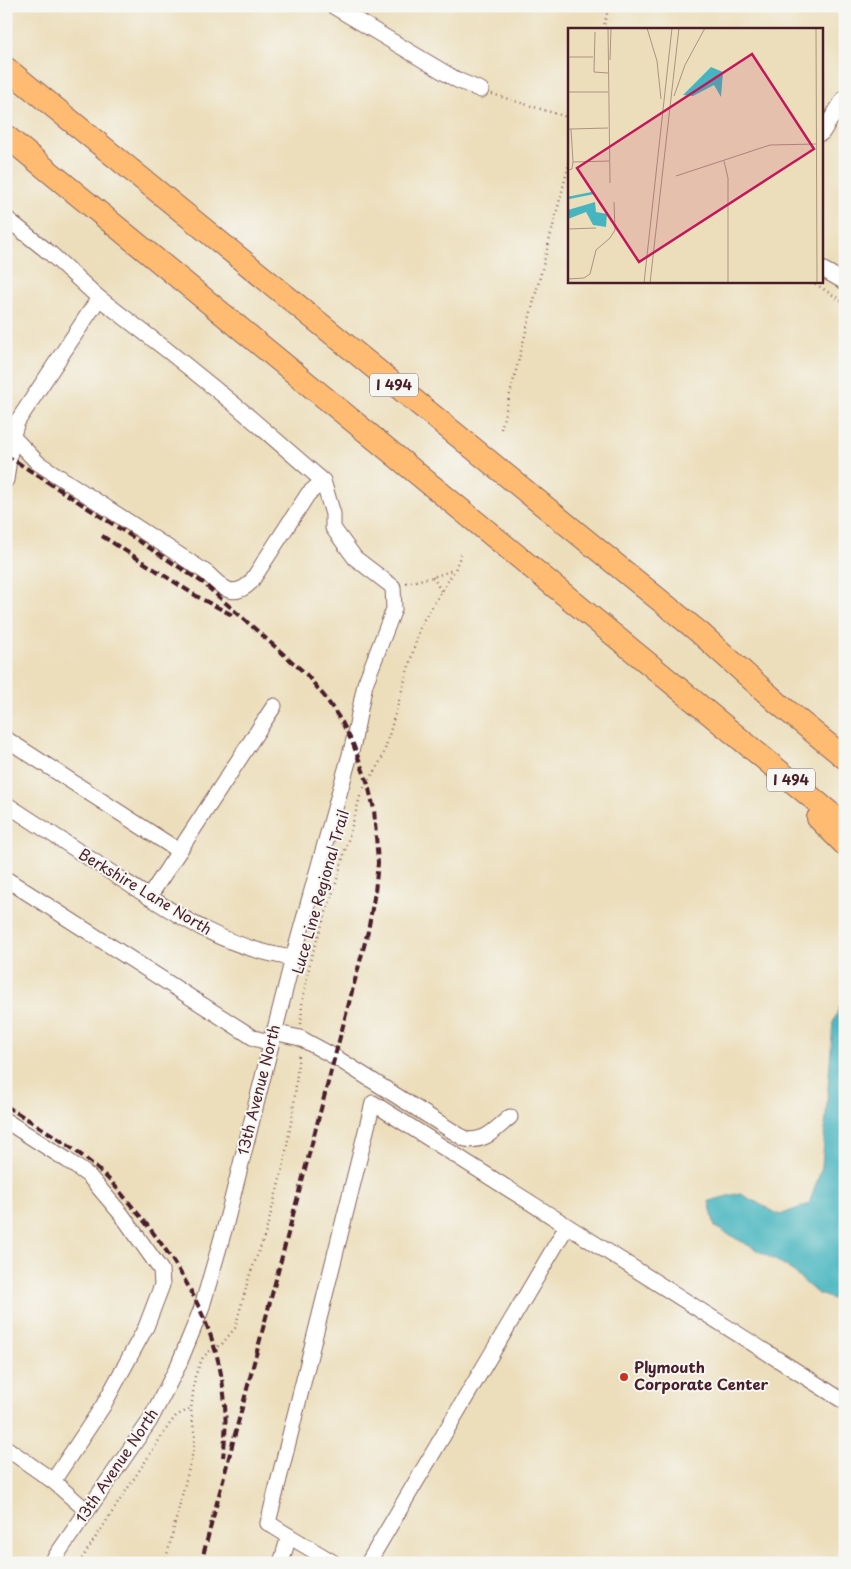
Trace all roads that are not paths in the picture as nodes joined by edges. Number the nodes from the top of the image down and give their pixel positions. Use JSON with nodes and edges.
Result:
{"nodes":[{"id":1,"x":333,"y":6,"type":"edge"},
{"id":2,"x":6,"y":68,"type":"edge"},
{"id":3,"x":481,"y":90,"type":"road end"},
{"id":4,"x":845,"y":97,"type":"edge"},
{"id":5,"x":824,"y":130,"type":"edge"},
{"id":6,"x":6,"y":136,"type":"edge"},
{"id":7,"x":6,"y":218,"type":"edge"},
{"id":8,"x":824,"y":269,"type":"edge"},
{"id":9,"x":845,"y":282,"type":"edge"},
{"id":10,"x":99,"y":298,"type":"junction"},
{"id":11,"x":9,"y":434,"type":"edge"},
{"id":12,"x":6,"y":480,"type":"edge"},
{"id":13,"x":323,"y":481,"type":"junction"},
{"id":14,"x":274,"y":706,"type":"dead end"},
{"id":15,"x":737,"y":736,"type":"junction"},
{"id":16,"x":821,"y":738,"type":"junction"},
{"id":17,"x":6,"y":739,"type":"edge"},
{"id":18,"x":845,"y":751,"type":"edge"},
{"id":19,"x":845,"y":758,"type":"edge"},
{"id":20,"x":6,"y":804,"type":"edge"},
{"id":21,"x":845,"y":825,"type":"edge"},
{"id":22,"x":845,"y":845,"type":"edge"},
{"id":23,"x":179,"y":852,"type":"junction"},
{"id":24,"x":6,"y":879,"type":"edge"},
{"id":25,"x":149,"y":897,"type":"junction"},
{"id":26,"x":292,"y":958,"type":"junction"},
{"id":27,"x":272,"y":1038,"type":"junction"},
{"id":28,"x":510,"y":1117,"type":"dead end"},
{"id":29,"x":6,"y":1121,"type":"edge"},
{"id":30,"x":567,"y":1226,"type":"junction"},
{"id":31,"x":845,"y":1402,"type":"edge"},
{"id":32,"x":8,"y":1454,"type":"edge"},
{"id":33,"x":53,"y":1481,"type":"junction"},
{"id":34,"x":87,"y":1511,"type":"junction"},
{"id":35,"x":289,"y":1536,"type":"junction"},
{"id":36,"x":51,"y":1563,"type":"edge"},
{"id":37,"x":281,"y":1563,"type":"edge"},
{"id":38,"x":334,"y":1563,"type":"edge"},
{"id":39,"x":368,"y":1563,"type":"edge"}],
"edges":[{"from":1,"to":3,"type":"street"},
{"from":2,"to":16,"type":"highway","number":"I 494"},
{"from":4,"to":5,"type":"street"},
{"from":6,"to":15,"type":"highway","number":"I 494"},
{"from":7,"to":10,"type":"street"},
{"from":8,"to":9,"type":"street"},
{"from":10,"to":11,"type":"street"},
{"from":10,"to":13,"type":"street"},
{"from":11,"to":12,"type":"street"},
{"from":11,"to":13,"type":"street"},
{"from":13,"to":26,"type":"street","name":"13th Avenue North"},
{"from":14,"to":23,"type":"street"},
{"from":15,"to":21,"type":"highway","number":"I 494"},
{"from":15,"to":22,"type":"highway"},
{"from":16,"to":18,"type":"highway"},
{"from":16,"to":19,"type":"highway","number":"I 494"},
{"from":17,"to":23,"type":"street"},
{"from":20,"to":25,"type":"street","name":"Berkshire Lane North"},
{"from":23,"to":25,"type":"street"},
{"from":24,"to":27,"type":"street"},
{"from":25,"to":26,"type":"street","name":"Berkshire Lane North"},
{"from":26,"to":27,"type":"street","name":"13th Avenue North"},
{"from":27,"to":28,"type":"street"},
{"from":27,"to":34,"type":"street","name":"13th Avenue North"},
{"from":29,"to":33,"type":"street"},
{"from":30,"to":31,"type":"street"},
{"from":30,"to":35,"type":"street"},
{"from":30,"to":39,"type":"street"},
{"from":32,"to":33,"type":"street"},
{"from":33,"to":34,"type":"street"},
{"from":34,"to":36,"type":"street","name":"13th Avenue North"},
{"from":35,"to":37,"type":"street"},
{"from":35,"to":38,"type":"street"}]}
